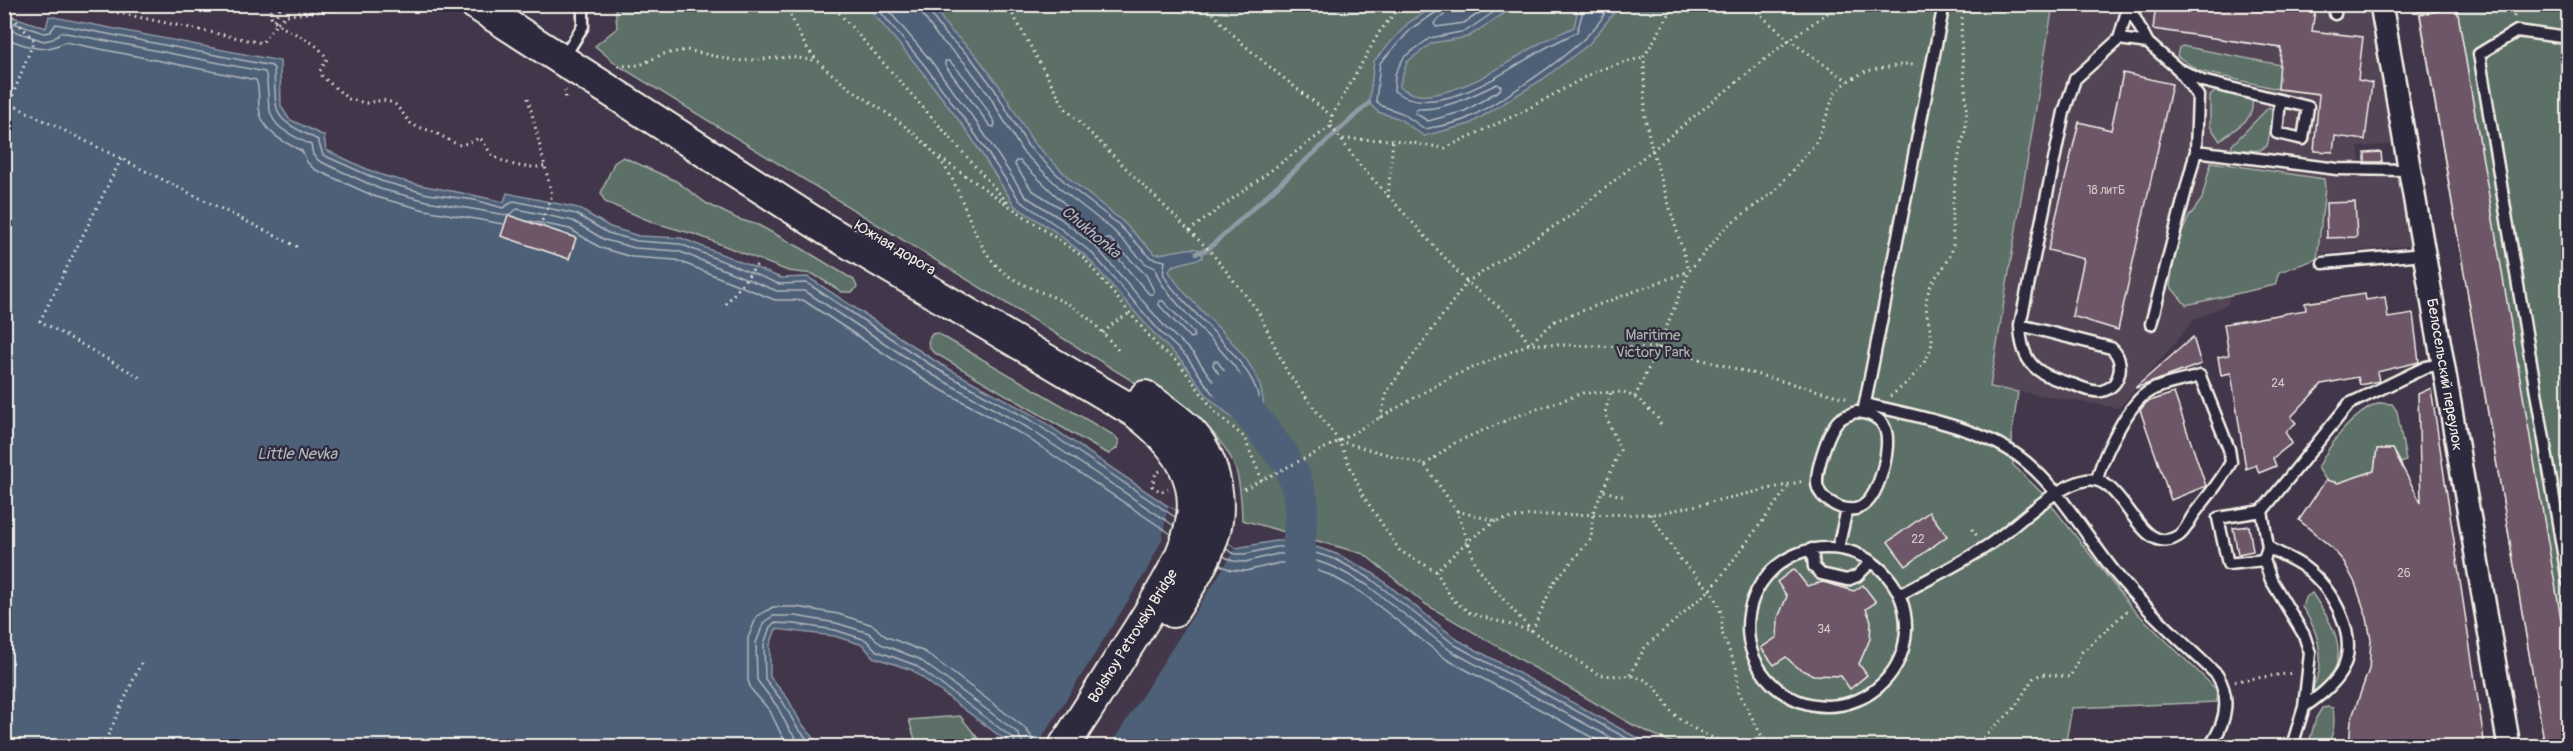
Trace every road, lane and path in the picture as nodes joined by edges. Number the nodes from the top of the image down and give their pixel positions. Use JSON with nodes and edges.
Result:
{"nodes":[{"id":1,"x":76,"y":4,"type":"edge"},
{"id":2,"x":272,"y":4,"type":"edge"},
{"id":3,"x":282,"y":4,"type":"edge"},
{"id":4,"x":475,"y":4,"type":"edge"},
{"id":5,"x":508,"y":4,"type":"edge"},
{"id":6,"x":583,"y":4,"type":"edge"},
{"id":7,"x":786,"y":4,"type":"edge"},
{"id":8,"x":831,"y":4,"type":"edge"},
{"id":9,"x":1007,"y":4,"type":"edge"},
{"id":10,"x":1205,"y":4,"type":"edge"},
{"id":11,"x":1402,"y":4,"type":"edge"},
{"id":12,"x":1675,"y":4,"type":"edge"},
{"id":13,"x":1748,"y":4,"type":"edge"},
{"id":14,"x":1836,"y":4,"type":"edge"},
{"id":15,"x":1944,"y":4,"type":"edge"},
{"id":16,"x":1965,"y":4,"type":"edge"},
{"id":17,"x":2381,"y":4,"type":"edge"},
{"id":18,"x":2129,"y":6,"type":"edge"},
{"id":19,"x":367,"y":7,"type":"dead end"},
{"id":20,"x":4,"y":8,"type":"edge"},
{"id":21,"x":275,"y":22,"type":"junction"},
{"id":22,"x":2568,"y":38,"type":"edge"},
{"id":23,"x":2119,"y":39,"type":"junction"},
{"id":24,"x":1789,"y":40,"type":"junction"},
{"id":25,"x":2148,"y":43,"type":"junction"},
{"id":26,"x":567,"y":54,"type":"junction"},
{"id":27,"x":1644,"y":57,"type":"junction"},
{"id":28,"x":819,"y":62,"type":"junction"},
{"id":29,"x":604,"y":67,"type":"junction"},
{"id":30,"x":1931,"y":67,"type":"junction"},
{"id":31,"x":2178,"y":69,"type":"junction"},
{"id":32,"x":1848,"y":81,"type":"junction"},
{"id":33,"x":2202,"y":81,"type":"junction"},
{"id":34,"x":2198,"y":96,"type":"junction"},
{"id":35,"x":528,"y":98,"type":"dead end"},
{"id":36,"x":2280,"y":100,"type":"dead end"},
{"id":37,"x":11,"y":104,"type":"junction"},
{"id":38,"x":1332,"y":116,"type":"junction"},
{"id":39,"x":4,"y":118,"type":"edge"},
{"id":40,"x":1332,"y":127,"type":"junction"},
{"id":41,"x":1342,"y":139,"type":"junction"},
{"id":42,"x":1394,"y":140,"type":"junction"},
{"id":43,"x":1652,"y":149,"type":"junction"},
{"id":44,"x":2196,"y":151,"type":"junction"},
{"id":45,"x":936,"y":155,"type":"junction"},
{"id":46,"x":121,"y":159,"type":"junction"},
{"id":47,"x":545,"y":166,"type":"junction"},
{"id":48,"x":2409,"y":170,"type":"junction"},
{"id":49,"x":1388,"y":197,"type":"junction"},
{"id":50,"x":1011,"y":207,"type":"junction"},
{"id":51,"x":540,"y":226,"type":"dead end"},
{"id":52,"x":1189,"y":231,"type":"junction"},
{"id":53,"x":300,"y":248,"type":"dead end"},
{"id":54,"x":2424,"y":254,"type":"junction"},
{"id":55,"x":759,"y":262,"type":"dead end"},
{"id":56,"x":2323,"y":263,"type":"dead end"},
{"id":57,"x":1689,"y":271,"type":"junction"},
{"id":58,"x":1467,"y":282,"type":"junction"},
{"id":59,"x":726,"y":304,"type":"dead end"},
{"id":60,"x":1131,"y":313,"type":"junction"},
{"id":61,"x":2151,"y":324,"type":"dead end"},
{"id":62,"x":2019,"y":325,"type":"junction"},
{"id":63,"x":1103,"y":333,"type":"junction"},
{"id":64,"x":1528,"y":344,"type":"junction"},
{"id":65,"x":1658,"y":348,"type":"junction"},
{"id":66,"x":1119,"y":351,"type":"dead end"},
{"id":67,"x":2442,"y":364,"type":"junction"},
{"id":68,"x":141,"y":378,"type":"dead end"},
{"id":69,"x":1611,"y":391,"type":"junction"},
{"id":70,"x":1635,"y":397,"type":"junction"},
{"id":71,"x":1867,"y":407,"type":"junction"},
{"id":72,"x":1380,"y":418,"type":"junction"},
{"id":73,"x":1661,"y":426,"type":"dead end"},
{"id":74,"x":1339,"y":441,"type":"junction"},
{"id":75,"x":1425,"y":465,"type":"junction"},
{"id":76,"x":1156,"y":473,"type":"dead end"},
{"id":77,"x":1817,"y":478,"type":"junction"},
{"id":78,"x":1262,"y":480,"type":"junction"},
{"id":79,"x":2097,"y":480,"type":"junction"},
{"id":80,"x":1790,"y":485,"type":"junction"},
{"id":81,"x":1244,"y":489,"type":"dead end"},
{"id":82,"x":1164,"y":490,"type":"dead end"},
{"id":83,"x":1604,"y":491,"type":"junction"},
{"id":84,"x":2057,"y":494,"type":"junction"},
{"id":85,"x":1625,"y":496,"type":"dead end"},
{"id":86,"x":1847,"y":508,"type":"junction"},
{"id":87,"x":2262,"y":511,"type":"junction"},
{"id":88,"x":1457,"y":512,"type":"junction"},
{"id":89,"x":1593,"y":513,"type":"junction"},
{"id":90,"x":1650,"y":514,"type":"junction"},
{"id":91,"x":1496,"y":521,"type":"junction"},
{"id":92,"x":1204,"y":528,"type":"junction"},
{"id":93,"x":1468,"y":542,"type":"junction"},
{"id":94,"x":2268,"y":547,"type":"junction"},
{"id":95,"x":1838,"y":548,"type":"junction"},
{"id":96,"x":1812,"y":549,"type":"junction"},
{"id":97,"x":2264,"y":560,"type":"junction"},
{"id":98,"x":1871,"y":562,"type":"junction"},
{"id":99,"x":1436,"y":571,"type":"junction"},
{"id":100,"x":2568,"y":582,"type":"edge"},
{"id":101,"x":1710,"y":590,"type":"junction"},
{"id":102,"x":1899,"y":595,"type":"junction"},
{"id":103,"x":2139,"y":600,"type":"junction"},
{"id":104,"x":1532,"y":631,"type":"junction"},
{"id":105,"x":142,"y":661,"type":"dead end"},
{"id":106,"x":2310,"y":670,"type":"junction"},
{"id":107,"x":1630,"y":675,"type":"junction"},
{"id":108,"x":2235,"y":681,"type":"dead end"},
{"id":109,"x":2304,"y":707,"type":"junction"},
{"id":110,"x":103,"y":747,"type":"edge"},
{"id":111,"x":1064,"y":747,"type":"edge"},
{"id":112,"x":1088,"y":747,"type":"edge"},
{"id":113,"x":1735,"y":747,"type":"edge"},
{"id":114,"x":1767,"y":747,"type":"edge"},
{"id":115,"x":1974,"y":747,"type":"edge"},
{"id":116,"x":2210,"y":747,"type":"edge"},
{"id":117,"x":2292,"y":747,"type":"edge"},
{"id":118,"x":2509,"y":747,"type":"edge"}],
"edges":[{"from":1,"to":21,"type":"path"},
{"from":2,"to":21,"type":"path"},
{"from":3,"to":21,"type":"path"},
{"from":4,"to":26,"type":"street","name":"Южная дорога"},
{"from":5,"to":26,"type":"street","name":"Южная дорога"},
{"from":6,"to":26,"type":"lane"},
{"from":7,"to":28,"type":"path"},
{"from":8,"to":50,"type":"path"},
{"from":9,"to":52,"type":"path"},
{"from":10,"to":38,"type":"path"},
{"from":11,"to":38,"type":"path"},
{"from":12,"to":27,"type":"path"},
{"from":13,"to":24,"type":"path"},
{"from":14,"to":24,"type":"path"},
{"from":15,"to":30,"type":"lane"},
{"from":16,"to":71,"type":"path"},
{"from":17,"to":48,"type":"street","name":"Белосельский переулок"},
{"from":18,"to":23,"type":"lane"},
{"from":18,"to":25,"type":"lane"},
{"from":19,"to":21,"type":"path"},
{"from":20,"to":37,"type":"path"},
{"from":21,"to":47,"type":"path"},
{"from":22,"to":100,"type":"lane"},
{"from":23,"to":25,"type":"lane"},
{"from":23,"to":62,"type":"lane"},
{"from":24,"to":32,"type":"path"},
{"from":24,"to":43,"type":"path"},
{"from":25,"to":31,"type":"lane"},
{"from":26,"to":29,"type":"street","name":"Южная дорога"},
{"from":26,"to":92,"type":"street","name":"Южная дорога"},
{"from":27,"to":42,"type":"path"},
{"from":27,"to":43,"type":"path"},
{"from":28,"to":29,"type":"path"},
{"from":28,"to":45,"type":"path"},
{"from":29,"to":92,"type":"street","name":"Южная дорога"},
{"from":30,"to":32,"type":"path"},
{"from":30,"to":71,"type":"lane"},
{"from":31,"to":33,"type":"lane"},
{"from":31,"to":34,"type":"lane"},
{"from":32,"to":57,"type":"path"},
{"from":33,"to":34,"type":"lane"},
{"from":33,"to":36,"type":"lane"},
{"from":34,"to":44,"type":"lane"},
{"from":35,"to":47,"type":"path"},
{"from":37,"to":39,"type":"path"},
{"from":37,"to":46,"type":"path"},
{"from":38,"to":40,"type":"path"},
{"from":40,"to":41,"type":"path"},
{"from":40,"to":52,"type":"path"},
{"from":41,"to":42,"type":"path"},
{"from":41,"to":49,"type":"path"},
{"from":42,"to":49,"type":"path"},
{"from":43,"to":57,"type":"path"},
{"from":43,"to":58,"type":"path"},
{"from":44,"to":48,"type":"lane"},
{"from":44,"to":61,"type":"lane"},
{"from":45,"to":50,"type":"path"},
{"from":45,"to":63,"type":"path"},
{"from":46,"to":53,"type":"path"},
{"from":46,"to":68,"type":"path"},
{"from":47,"to":51,"type":"path"},
{"from":48,"to":54,"type":"street","name":"Белосельский переулок"},
{"from":49,"to":58,"type":"path"},
{"from":50,"to":60,"type":"path"},
{"from":52,"to":74,"type":"path"},
{"from":54,"to":56,"type":"lane"},
{"from":54,"to":67,"type":"street","name":"Белосельский переулок"},
{"from":55,"to":59,"type":"path"},
{"from":57,"to":64,"type":"path"},
{"from":57,"to":65,"type":"path"},
{"from":58,"to":64,"type":"path"},
{"from":58,"to":72,"type":"path"},
{"from":60,"to":63,"type":"path"},
{"from":60,"to":78,"type":"path"},
{"from":62,"to":62,"type":"lane"},
{"from":63,"to":66,"type":"path"},
{"from":64,"to":65,"type":"path"},
{"from":64,"to":72,"type":"path"},
{"from":65,"to":70,"type":"path"},
{"from":65,"to":71,"type":"path"},
{"from":67,"to":87,"type":"lane"},
{"from":67,"to":118,"type":"street","name":"Белосельский переулок"},
{"from":69,"to":70,"type":"path"},
{"from":69,"to":75,"type":"path"},
{"from":69,"to":83,"type":"path"},
{"from":70,"to":73,"type":"path"},
{"from":71,"to":77,"type":"lane"},
{"from":71,"to":84,"type":"lane"},
{"from":71,"to":86,"type":"lane"},
{"from":72,"to":74,"type":"path"},
{"from":74,"to":75,"type":"path"},
{"from":74,"to":78,"type":"path"},
{"from":74,"to":99,"type":"path"},
{"from":75,"to":88,"type":"path"},
{"from":76,"to":82,"type":"path"},
{"from":77,"to":80,"type":"path"},
{"from":77,"to":86,"type":"lane"},
{"from":78,"to":81,"type":"path"},
{"from":79,"to":79,"type":"lane"},
{"from":79,"to":84,"type":"lane"},
{"from":80,"to":90,"type":"path"},
{"from":80,"to":101,"type":"path"},
{"from":83,"to":85,"type":"path"},
{"from":83,"to":89,"type":"path"},
{"from":84,"to":102,"type":"lane"},
{"from":84,"to":103,"type":"lane"},
{"from":86,"to":95,"type":"lane"},
{"from":87,"to":94,"type":"lane"},
{"from":87,"to":97,"type":"lane"},
{"from":88,"to":91,"type":"path"},
{"from":88,"to":93,"type":"path"},
{"from":89,"to":90,"type":"path"},
{"from":89,"to":91,"type":"path"},
{"from":89,"to":104,"type":"path"},
{"from":90,"to":101,"type":"path"},
{"from":91,"to":93,"type":"path"},
{"from":92,"to":111,"type":"street","name":"Bolshoy Petrovsky Bridge"},
{"from":92,"to":112,"type":"street","name":"Bolshoy Petrovsky Bridge"},
{"from":93,"to":99,"type":"path"},
{"from":93,"to":104,"type":"path"},
{"from":94,"to":97,"type":"lane"},
{"from":94,"to":109,"type":"lane"},
{"from":95,"to":96,"type":"lane"},
{"from":95,"to":98,"type":"lane"},
{"from":96,"to":98,"type":"lane"},
{"from":96,"to":102,"type":"lane"},
{"from":97,"to":106,"type":"lane"},
{"from":98,"to":102,"type":"lane"},
{"from":99,"to":104,"type":"path"},
{"from":101,"to":107,"type":"path"},
{"from":101,"to":114,"type":"path"},
{"from":103,"to":115,"type":"path"},
{"from":103,"to":116,"type":"lane"},
{"from":104,"to":107,"type":"path"},
{"from":105,"to":110,"type":"path"},
{"from":106,"to":108,"type":"path"},
{"from":106,"to":109,"type":"lane"},
{"from":107,"to":113,"type":"path"},
{"from":109,"to":117,"type":"lane"}]}
